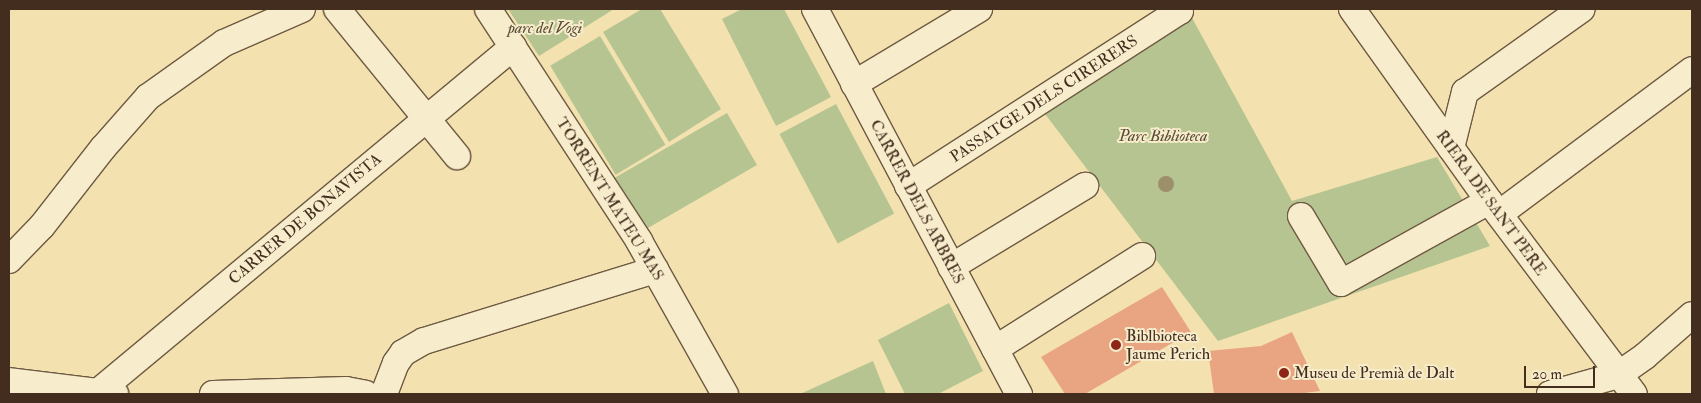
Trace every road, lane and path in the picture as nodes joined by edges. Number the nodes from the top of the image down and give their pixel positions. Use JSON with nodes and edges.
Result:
{"nodes":[{"id":1,"x":302,"y":9,"type":"edge"},
{"id":2,"x":337,"y":9,"type":"edge"},
{"id":3,"x":488,"y":9,"type":"edge"},
{"id":4,"x":815,"y":9,"type":"edge"},
{"id":5,"x":979,"y":9,"type":"edge"},
{"id":6,"x":1352,"y":9,"type":"edge"},
{"id":7,"x":1582,"y":9,"type":"edge"},
{"id":8,"x":1179,"y":10,"type":"edge"},
{"id":9,"x":513,"y":47,"type":"junction"},
{"id":10,"x":1692,"y":70,"type":"edge"},
{"id":11,"x":854,"y":84,"type":"junction"},
{"id":12,"x":426,"y":118,"type":"junction"},
{"id":13,"x":1451,"y":148,"type":"junction"},
{"id":14,"x":457,"y":156,"type":"dead end"},
{"id":15,"x":908,"y":186,"type":"junction"},
{"id":16,"x":1085,"y":186,"type":"dead end"},
{"id":17,"x":1494,"y":208,"type":"junction"},
{"id":18,"x":1301,"y":216,"type":"dead end"},
{"id":19,"x":1142,"y":256,"type":"dead end"},
{"id":20,"x":9,"y":260,"type":"edge"},
{"id":21,"x":952,"y":267,"type":"junction"},
{"id":22,"x":655,"y":270,"type":"junction"},
{"id":23,"x":1692,"y":315,"type":"edge"},
{"id":24,"x":995,"y":349,"type":"junction"},
{"id":25,"x":9,"y":381,"type":"edge"},
{"id":26,"x":1626,"y":384,"type":"edge"},
{"id":27,"x":108,"y":393,"type":"edge"},
{"id":28,"x":212,"y":394,"type":"edge"},
{"id":29,"x":366,"y":394,"type":"edge"},
{"id":30,"x":384,"y":394,"type":"edge"},
{"id":31,"x":725,"y":394,"type":"edge"},
{"id":32,"x":1019,"y":394,"type":"edge"},
{"id":33,"x":1550,"y":394,"type":"edge"}],
"edges":[{"from":1,"to":20,"type":"street"},
{"from":2,"to":12,"type":"street"},
{"from":3,"to":9,"type":"street","name":"TORRENT MATEU MAS"},
{"from":4,"to":11,"type":"street","name":"CARRER DELS ARBRES"},
{"from":5,"to":11,"type":"street"},
{"from":6,"to":13,"type":"street","name":"RIERA DE SANT PERE"},
{"from":7,"to":13,"type":"street"},
{"from":8,"to":15,"type":"street","name":"PASSATGE DELS CIRERERS"},
{"from":9,"to":12,"type":"street","name":"CARRER DE BONAVISTA"},
{"from":9,"to":22,"type":"street","name":"TORRENT MATEU MAS"},
{"from":10,"to":17,"type":"street"},
{"from":11,"to":15,"type":"street","name":"CARRER DELS ARBRES"},
{"from":12,"to":14,"type":"street"},
{"from":12,"to":27,"type":"street","name":"CARRER DE BONAVISTA"},
{"from":13,"to":17,"type":"street","name":"RIERA DE SANT PERE"},
{"from":15,"to":21,"type":"street","name":"CARRER DELS ARBRES"},
{"from":16,"to":21,"type":"street"},
{"from":17,"to":18,"type":"street"},
{"from":17,"to":26,"type":"street","name":"RIERA DE SANT PERE"},
{"from":19,"to":24,"type":"street"},
{"from":21,"to":24,"type":"street","name":"CARRER DELS ARBRES"},
{"from":22,"to":30,"type":"street"},
{"from":22,"to":31,"type":"street","name":"TORRENT MATEU MAS"},
{"from":23,"to":26,"type":"street"},
{"from":24,"to":32,"type":"street","name":"CARRER DELS ARBRES"},
{"from":25,"to":27,"type":"street"},
{"from":26,"to":33,"type":"street"},
{"from":28,"to":29,"type":"street"}]}
